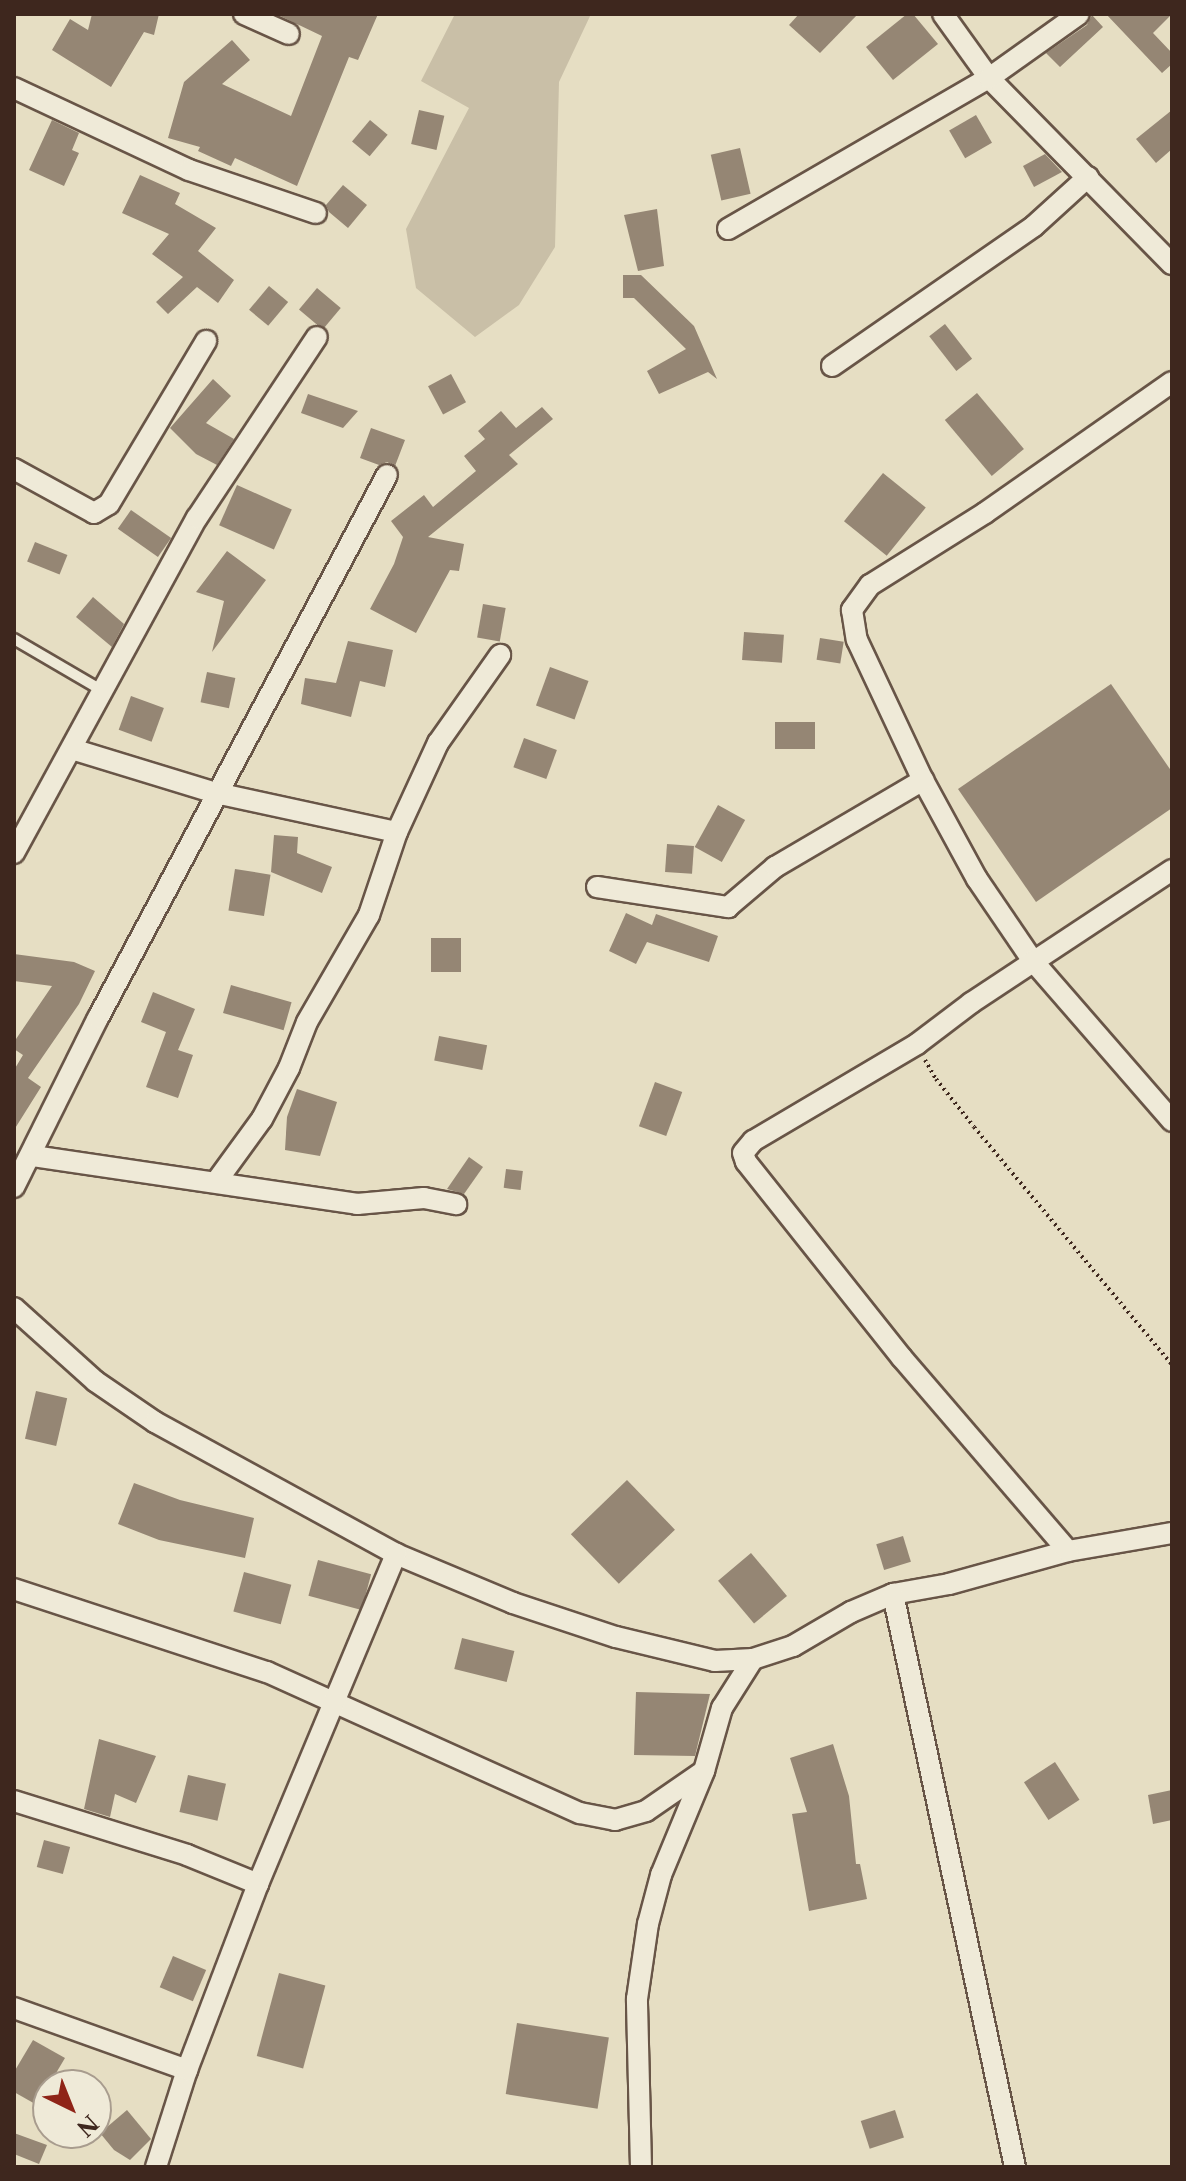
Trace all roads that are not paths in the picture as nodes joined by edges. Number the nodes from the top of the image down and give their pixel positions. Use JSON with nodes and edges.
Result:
{"nodes":[{"id":1,"x":244,"y":14,"type":"edge"},
{"id":2,"x":943,"y":14,"type":"edge"},
{"id":3,"x":1079,"y":14,"type":"edge"},
{"id":4,"x":289,"y":34,"type":"dead end"},
{"id":5,"x":989,"y":78,"type":"junction"},
{"id":6,"x":14,"y":88,"type":"edge"},
{"id":7,"x":1088,"y":177,"type":"junction"},
{"id":8,"x":316,"y":213,"type":"dead end"},
{"id":9,"x":728,"y":229,"type":"dead end"},
{"id":10,"x":1172,"y":264,"type":"edge"},
{"id":11,"x":317,"y":337,"type":"dead end"},
{"id":12,"x":206,"y":341,"type":"dead end"},
{"id":13,"x":832,"y":366,"type":"dead end"},
{"id":14,"x":1172,"y":382,"type":"edge"},
{"id":15,"x":14,"y":469,"type":"edge"},
{"id":16,"x":387,"y":475,"type":"dead end"},
{"id":17,"x":14,"y":639,"type":"edge"},
{"id":18,"x":500,"y":655,"type":"dead end"},
{"id":19,"x":103,"y":691,"type":"junction"},
{"id":20,"x":72,"y":749,"type":"junction"},
{"id":21,"x":923,"y":780,"type":"junction"},
{"id":22,"x":216,"y":793,"type":"junction"},
{"id":23,"x":397,"y":832,"type":"junction"},
{"id":24,"x":17,"y":839,"type":"edge"},
{"id":25,"x":1172,"y":870,"type":"edge"},
{"id":26,"x":597,"y":887,"type":"dead end"},
{"id":27,"x":1033,"y":961,"type":"junction"},
{"id":28,"x":1172,"y":1121,"type":"edge"},
{"id":29,"x":33,"y":1156,"type":"junction"},
{"id":30,"x":216,"y":1182,"type":"junction"},
{"id":31,"x":14,"y":1187,"type":"edge"},
{"id":32,"x":456,"y":1204,"type":"dead end"},
{"id":33,"x":14,"y":1308,"type":"edge"},
{"id":34,"x":1172,"y":1533,"type":"edge"},
{"id":35,"x":1068,"y":1551,"type":"junction"},
{"id":36,"x":396,"y":1554,"type":"junction"},
{"id":37,"x":14,"y":1589,"type":"edge"},
{"id":38,"x":893,"y":1594,"type":"junction"},
{"id":39,"x":753,"y":1659,"type":"junction"},
{"id":40,"x":333,"y":1700,"type":"junction"},
{"id":41,"x":704,"y":1771,"type":"junction"},
{"id":42,"x":14,"y":1801,"type":"edge"},
{"id":43,"x":258,"y":1884,"type":"junction"},
{"id":44,"x":14,"y":2008,"type":"edge"},
{"id":45,"x":187,"y":2070,"type":"junction"},
{"id":46,"x":156,"y":2167,"type":"edge"},
{"id":47,"x":641,"y":2167,"type":"edge"},
{"id":48,"x":1015,"y":2167,"type":"edge"}],
"edges":[{"from":1,"to":4,"type":"street"},
{"from":2,"to":5,"type":"street"},
{"from":3,"to":5,"type":"street"},
{"from":5,"to":7,"type":"street"},
{"from":5,"to":9,"type":"street"},
{"from":6,"to":8,"type":"street"},
{"from":7,"to":10,"type":"street"},
{"from":7,"to":13,"type":"street"},
{"from":11,"to":19,"type":"street"},
{"from":12,"to":15,"type":"street"},
{"from":14,"to":21,"type":"street"},
{"from":16,"to":22,"type":"street"},
{"from":17,"to":19,"type":"lane"},
{"from":18,"to":23,"type":"street"},
{"from":19,"to":20,"type":"street"},
{"from":20,"to":22,"type":"street"},
{"from":20,"to":24,"type":"street"},
{"from":21,"to":26,"type":"street"},
{"from":21,"to":27,"type":"street"},
{"from":22,"to":23,"type":"street"},
{"from":22,"to":29,"type":"street"},
{"from":23,"to":30,"type":"street"},
{"from":25,"to":27,"type":"street"},
{"from":27,"to":28,"type":"street"},
{"from":27,"to":35,"type":"street"},
{"from":29,"to":30,"type":"street"},
{"from":29,"to":31,"type":"street"},
{"from":30,"to":32,"type":"street"},
{"from":33,"to":36,"type":"street"},
{"from":34,"to":35,"type":"street"},
{"from":35,"to":38,"type":"street"},
{"from":36,"to":39,"type":"street"},
{"from":36,"to":40,"type":"street"},
{"from":37,"to":40,"type":"street"},
{"from":38,"to":39,"type":"street"},
{"from":38,"to":48,"type":"street"},
{"from":39,"to":41,"type":"street"},
{"from":40,"to":41,"type":"street"},
{"from":40,"to":43,"type":"street"},
{"from":41,"to":47,"type":"street"},
{"from":42,"to":43,"type":"street"},
{"from":43,"to":45,"type":"street"},
{"from":44,"to":45,"type":"street"},
{"from":45,"to":46,"type":"street"}]}
